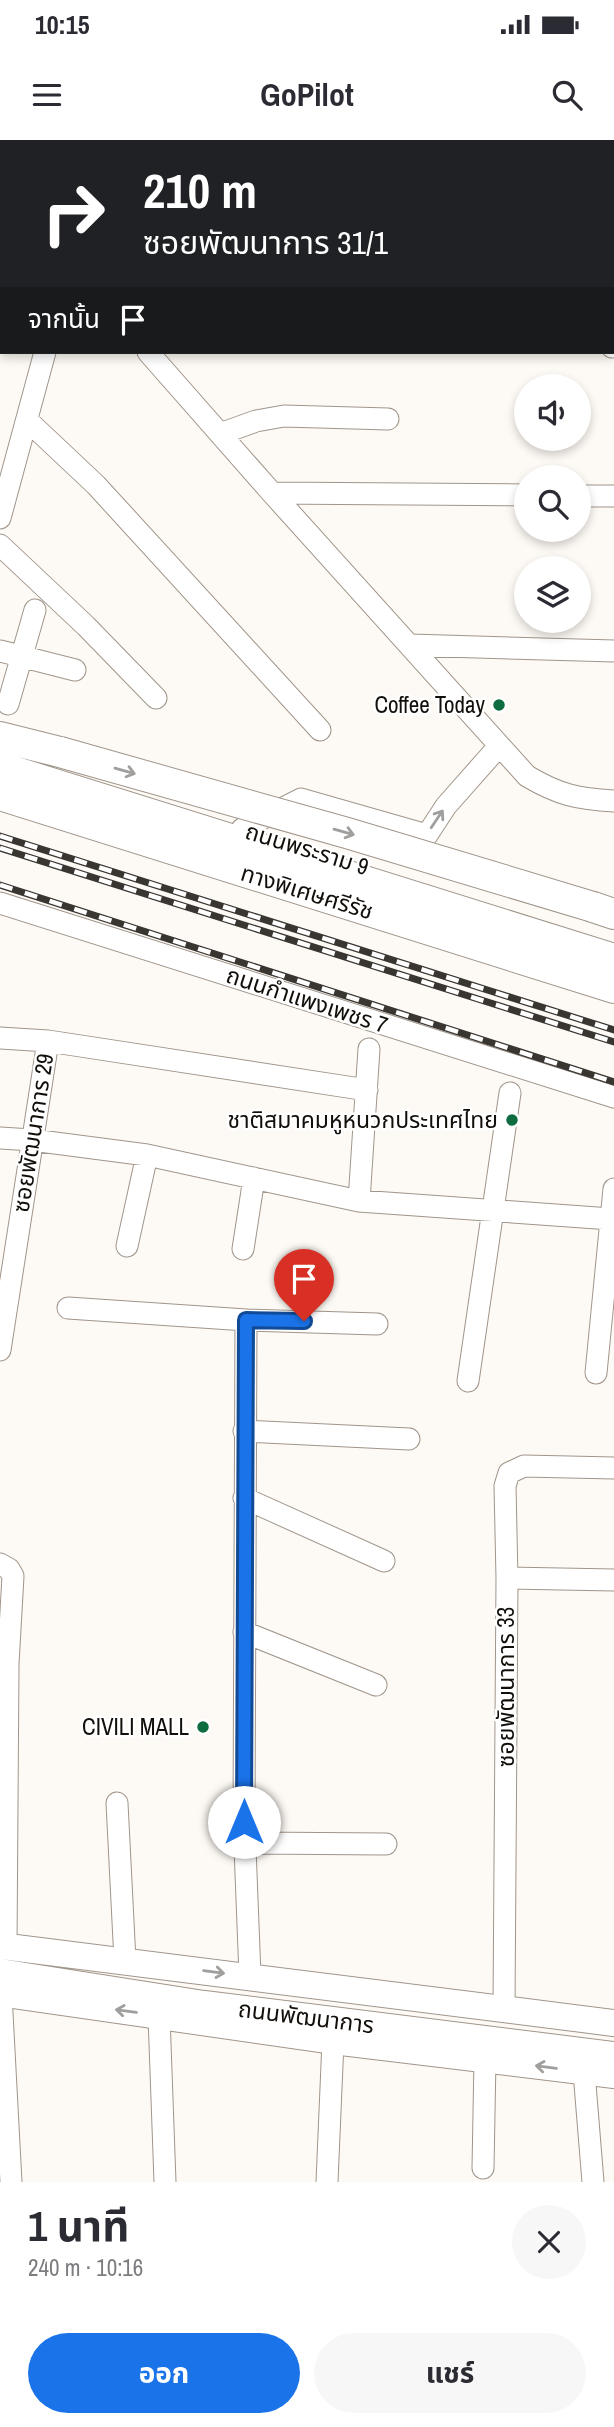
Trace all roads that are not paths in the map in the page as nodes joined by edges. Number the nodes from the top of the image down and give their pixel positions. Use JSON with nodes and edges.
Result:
{"nodes":[{"id":1,"x":45,"y":354,"type":"edge"},
{"id":2,"x":150,"y":354,"type":"edge"},
{"id":3,"x":388,"y":419,"type":"dead end"},
{"id":4,"x":28,"y":421,"type":"junction"},
{"id":5,"x":220,"y":434,"type":"junction"},
{"id":6,"x":272,"y":493,"type":"junction"},
{"id":7,"x":514,"y":495,"type":"edge"},
{"id":8,"x":591,"y":496,"type":"edge"},
{"id":9,"x":614,"y":496,"type":"edge"},
{"id":10,"x":0,"y":518,"type":"edge"},
{"id":11,"x":0,"y":545,"type":"edge"},
{"id":12,"x":35,"y":610,"type":"dead end"},
{"id":13,"x":410,"y":645,"type":"junction"},
{"id":14,"x":614,"y":651,"type":"edge"},
{"id":15,"x":0,"y":652,"type":"edge"},
{"id":16,"x":22,"y":658,"type":"junction"},
{"id":17,"x":75,"y":670,"type":"dead end"},
{"id":18,"x":156,"y":698,"type":"dead end"},
{"id":19,"x":8,"y":704,"type":"dead end"},
{"id":20,"x":320,"y":730,"type":"dead end"},
{"id":21,"x":0,"y":737,"type":"edge"},
{"id":22,"x":499,"y":746,"type":"junction"},
{"id":23,"x":0,"y":753,"type":"edge"},
{"id":24,"x":0,"y":767,"type":"edge"},
{"id":25,"x":0,"y":795,"type":"edge"},
{"id":26,"x":614,"y":801,"type":"edge"},
{"id":27,"x":0,"y":810,"type":"edge"},
{"id":28,"x":242,"y":829,"type":"junction"},
{"id":29,"x":0,"y":903,"type":"edge"},
{"id":30,"x":604,"y":910,"type":"edge"},
{"id":31,"x":614,"y":946,"type":"edge"},
{"id":32,"x":614,"y":959,"type":"edge"},
{"id":33,"x":614,"y":988,"type":"edge"},
{"id":34,"x":614,"y":1004,"type":"edge"},
{"id":35,"x":0,"y":1038,"type":"edge"},
{"id":36,"x":48,"y":1041,"type":"junction"},
{"id":37,"x":369,"y":1049,"type":"dead end"},
{"id":38,"x":367,"y":1090,"type":"junction"},
{"id":39,"x":510,"y":1093,"type":"dead end"},
{"id":40,"x":614,"y":1097,"type":"edge"},
{"id":41,"x":0,"y":1138,"type":"edge"},
{"id":42,"x":33,"y":1140,"type":"junction"},
{"id":43,"x":147,"y":1155,"type":"junction"},
{"id":44,"x":254,"y":1178,"type":"junction"},
{"id":45,"x":614,"y":1189,"type":"edge"},
{"id":46,"x":359,"y":1200,"type":"junction"},
{"id":47,"x":493,"y":1211,"type":"junction"},
{"id":48,"x":611,"y":1219,"type":"junction"},
{"id":49,"x":8,"y":1239,"type":"edge"},
{"id":50,"x":127,"y":1246,"type":"dead end"},
{"id":51,"x":243,"y":1249,"type":"dead end"},
{"id":52,"x":68,"y":1308,"type":"dead end"},
{"id":53,"x":246,"y":1320,"type":"junction"},
{"id":54,"x":377,"y":1324,"type":"dead end"},
{"id":55,"x":0,"y":1350,"type":"edge"},
{"id":56,"x":596,"y":1373,"type":"dead end"},
{"id":57,"x":468,"y":1381,"type":"dead end"},
{"id":58,"x":244,"y":1431,"type":"junction"},
{"id":59,"x":409,"y":1439,"type":"dead end"},
{"id":60,"x":614,"y":1468,"type":"edge"},
{"id":61,"x":244,"y":1498,"type":"junction"},
{"id":62,"x":384,"y":1561,"type":"dead end"},
{"id":63,"x":0,"y":1564,"type":"edge"},
{"id":64,"x":507,"y":1578,"type":"junction"},
{"id":65,"x":614,"y":1580,"type":"edge"},
{"id":66,"x":244,"y":1632,"type":"junction"},
{"id":67,"x":4,"y":1663,"type":"edge"},
{"id":68,"x":376,"y":1685,"type":"dead end"},
{"id":69,"x":117,"y":1803,"type":"dead end"},
{"id":70,"x":245,"y":1843,"type":"junction"},
{"id":71,"x":386,"y":1844,"type":"dead end"},
{"id":72,"x":2,"y":1956,"type":"edge"},
{"id":73,"x":125,"y":1961,"type":"junction"},
{"id":74,"x":250,"y":1976,"type":"junction"},
{"id":75,"x":0,"y":1994,"type":"edge"},
{"id":76,"x":504,"y":2008,"type":"junction"},
{"id":77,"x":159,"y":2016,"type":"junction"},
{"id":78,"x":614,"y":2023,"type":"edge"},
{"id":79,"x":614,"y":2038,"type":"edge"},
{"id":80,"x":333,"y":2040,"type":"junction"},
{"id":81,"x":614,"y":2055,"type":"edge"},
{"id":82,"x":485,"y":2060,"type":"junction"},
{"id":83,"x":584,"y":2072,"type":"junction"},
{"id":84,"x":614,"y":2075,"type":"edge"},
{"id":85,"x":483,"y":2168,"type":"dead end"},
{"id":86,"x":11,"y":2182,"type":"edge"},
{"id":87,"x":165,"y":2182,"type":"edge"},
{"id":88,"x":327,"y":2182,"type":"edge"},
{"id":89,"x":593,"y":2182,"type":"edge"}],
"edges":[{"from":1,"to":4,"type":"street"},
{"from":2,"to":5,"type":"street"},
{"from":3,"to":5,"type":"street"},
{"from":4,"to":10,"type":"street"},
{"from":4,"to":20,"type":"street"},
{"from":5,"to":6,"type":"street"},
{"from":6,"to":7,"type":"street"},
{"from":6,"to":13,"type":"street"},
{"from":8,"to":9,"type":"street"},
{"from":11,"to":18,"type":"street"},
{"from":12,"to":16,"type":"street"},
{"from":13,"to":14,"type":"street"},
{"from":13,"to":22,"type":"street"},
{"from":15,"to":16,"type":"street"},
{"from":16,"to":17,"type":"street"},
{"from":16,"to":19,"type":"street"},
{"from":21,"to":30,"type":"highway","one_way":true,"bridge":true},
{"from":22,"to":26,"type":"street"},
{"from":28,"to":22,"type":"street","one_way":true},
{"from":23,"to":28,"type":"main road","name":"ถนนพระราม 9"},
{"from":24,"to":32,"type":"highway","name":"ทางพิเศษศรีรัช"},
{"from":25,"to":33,"type":"highway","name":"ทางพิเศษศรีรัช"},
{"from":27,"to":34,"type":"main road"},
{"from":28,"to":31,"type":"main road","name":"ถนนพระราม 9"},
{"from":29,"to":40,"type":"street","name":"ถนนกำแพงเพชร 7"},
{"from":35,"to":36,"type":"street"},
{"from":36,"to":38,"type":"street"},
{"from":36,"to":42,"type":"street","name":"ซอยพัฒนาการ 29"},
{"from":37,"to":38,"type":"street"},
{"from":38,"to":46,"type":"street"},
{"from":39,"to":47,"type":"street"},
{"from":41,"to":42,"type":"street"},
{"from":42,"to":43,"type":"street"},
{"from":42,"to":49,"type":"street","name":"ซอยพัฒนาการ 29"},
{"from":43,"to":44,"type":"street"},
{"from":43,"to":50,"type":"street"},
{"from":44,"to":46,"type":"street"},
{"from":44,"to":51,"type":"street"},
{"from":45,"to":48,"type":"street"},
{"from":46,"to":47,"type":"street"},
{"from":47,"to":48,"type":"street"},
{"from":47,"to":57,"type":"street"},
{"from":48,"to":56,"type":"street"},
{"from":49,"to":55,"type":"street","name":"ซอยพัฒนาการ 29"},
{"from":52,"to":53,"type":"street"},
{"from":53,"to":54,"type":"street"},
{"from":53,"to":58,"type":"street"},
{"from":58,"to":59,"type":"street"},
{"from":58,"to":61,"type":"street"},
{"from":60,"to":64,"type":"street","name":"ซอยพัฒนาการ 33"},
{"from":61,"to":62,"type":"street"},
{"from":61,"to":66,"type":"street"},
{"from":63,"to":67,"type":"street"},
{"from":64,"to":65,"type":"street"},
{"from":64,"to":76,"type":"street","name":"ซอยพัฒนาการ 33"},
{"from":66,"to":68,"type":"street"},
{"from":66,"to":70,"type":"street"},
{"from":67,"to":72,"type":"street"},
{"from":69,"to":73,"type":"street"},
{"from":70,"to":71,"type":"street"},
{"from":70,"to":74,"type":"street"},
{"from":72,"to":73,"type":"main road","name":"ถนนพัฒนาการ"},
{"from":72,"to":79,"type":"main road","name":"ถนนพัฒนาการ"},
{"from":72,"to":81,"type":"main road","name":"ถนนพัฒนาการ"},
{"from":73,"to":74,"type":"main road","name":"ถนนพัฒนาการ","one_way":true},
{"from":74,"to":76,"type":"main road","name":"ถนนพัฒนาการ"},
{"from":77,"to":75,"type":"main road","name":"ถนนพัฒนาการ","one_way":true},
{"from":75,"to":86,"type":"street"},
{"from":76,"to":78,"type":"main road","name":"ถนนพัฒนาการ"},
{"from":77,"to":80,"type":"main road","name":"ถนนพัฒนาการ"},
{"from":77,"to":87,"type":"street"},
{"from":80,"to":82,"type":"main road","name":"ถนนพัฒนาการ"},
{"from":80,"to":88,"type":"street"},
{"from":83,"to":82,"type":"main road","name":"ถนนพัฒนาการ","one_way":true},
{"from":82,"to":85,"type":"street"},
{"from":83,"to":84,"type":"main road","name":"ถนนพัฒนาการ"},
{"from":83,"to":89,"type":"street"}]}
